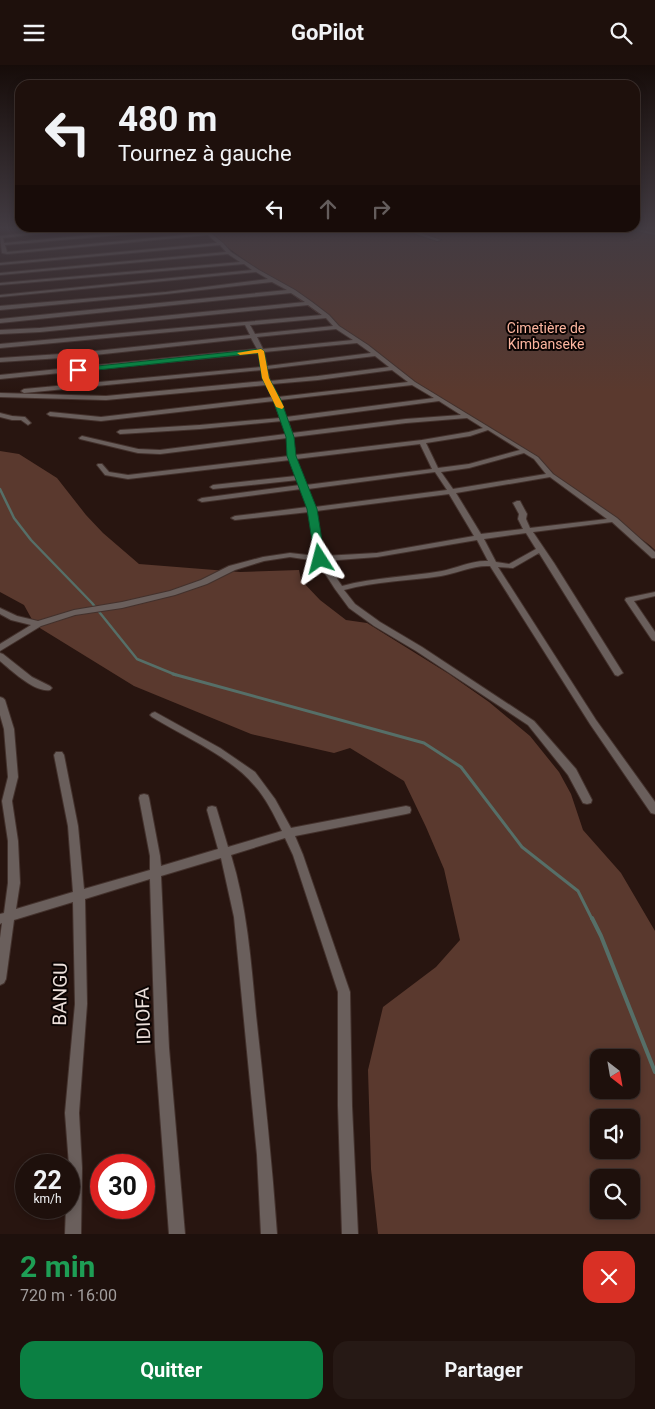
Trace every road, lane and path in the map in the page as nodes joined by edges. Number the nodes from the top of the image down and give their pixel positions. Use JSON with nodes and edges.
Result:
{"nodes":[{"id":1,"x":33,"y":282,"type":"edge"},
{"id":2,"x":105,"y":282,"type":"edge"},
{"id":3,"x":156,"y":282,"type":"edge"},
{"id":4,"x":260,"y":282,"type":"edge"},
{"id":5,"x":276,"y":282,"type":"edge"},
{"id":6,"x":0,"y":285,"type":"edge"},
{"id":7,"x":104,"y":287,"type":"junction"},
{"id":8,"x":294,"y":291,"type":"junction"},
{"id":9,"x":0,"y":296,"type":"edge"},
{"id":10,"x":103,"y":298,"type":"junction"},
{"id":11,"x":310,"y":303,"type":"junction"},
{"id":12,"x":0,"y":308,"type":"edge"},
{"id":13,"x":105,"y":310,"type":"junction"},
{"id":14,"x":327,"y":316,"type":"junction"},
{"id":15,"x":0,"y":321,"type":"edge"},
{"id":16,"x":108,"y":323,"type":"junction"},
{"id":17,"x":247,"y":324,"type":"junction"},
{"id":18,"x":337,"y":327,"type":"junction"},
{"id":19,"x":0,"y":332,"type":"edge"},
{"id":20,"x":115,"y":336,"type":"junction"},
{"id":21,"x":253,"y":336,"type":"junction"},
{"id":22,"x":358,"y":341,"type":"junction"},
{"id":23,"x":0,"y":346,"type":"edge"},
{"id":24,"x":261,"y":351,"type":"junction"},
{"id":25,"x":374,"y":354,"type":"junction"},
{"id":26,"x":0,"y":360,"type":"edge"},
{"id":27,"x":265,"y":368,"type":"junction"},
{"id":28,"x":392,"y":368,"type":"junction"},
{"id":29,"x":0,"y":377,"type":"edge"},
{"id":30,"x":267,"y":383,"type":"junction"},
{"id":31,"x":413,"y":383,"type":"junction"},
{"id":32,"x":0,"y":394,"type":"edge"},
{"id":33,"x":439,"y":399,"type":"junction"},
{"id":34,"x":277,"y":400,"type":"junction"},
{"id":35,"x":0,"y":415,"type":"edge"},
{"id":36,"x":50,"y":415,"type":"dead end"},
{"id":37,"x":466,"y":416,"type":"junction"},
{"id":38,"x":283,"y":419,"type":"junction"},
{"id":39,"x":28,"y":423,"type":"dead end"},
{"id":40,"x":488,"y":428,"type":"junction"},
{"id":41,"x":120,"y":432,"type":"dead end"},
{"id":42,"x":290,"y":437,"type":"junction"},
{"id":43,"x":82,"y":438,"type":"dead end"},
{"id":44,"x":422,"y":442,"type":"junction"},
{"id":45,"x":525,"y":451,"type":"junction"},
{"id":46,"x":292,"y":456,"type":"junction"},
{"id":47,"x":100,"y":465,"type":"dead end"},
{"id":48,"x":437,"y":471,"type":"junction"},
{"id":49,"x":551,"y":475,"type":"junction"},
{"id":50,"x":301,"y":482,"type":"junction"},
{"id":51,"x":213,"y":487,"type":"dead end"},
{"id":52,"x":452,"y":492,"type":"junction"},
{"id":53,"x":202,"y":500,"type":"dead end"},
{"id":54,"x":517,"y":503,"type":"dead end"},
{"id":55,"x":312,"y":509,"type":"junction"},
{"id":56,"x":235,"y":518,"type":"dead end"},
{"id":57,"x":614,"y":520,"type":"junction"},
{"id":58,"x":528,"y":531,"type":"junction"},
{"id":59,"x":479,"y":537,"type":"junction"},
{"id":60,"x":541,"y":549,"type":"junction"},
{"id":61,"x":655,"y":556,"type":"edge"},
{"id":62,"x":320,"y":559,"type":"junction"},
{"id":63,"x":492,"y":564,"type":"junction"},
{"id":64,"x":339,"y":589,"type":"junction"},
{"id":65,"x":655,"y":594,"type":"edge"},
{"id":66,"x":0,"y":611,"type":"edge"},
{"id":67,"x":38,"y":624,"type":"junction"},
{"id":68,"x":655,"y":638,"type":"edge"},
{"id":69,"x":0,"y":648,"type":"edge"},
{"id":70,"x":0,"y":656,"type":"edge"},
{"id":71,"x":618,"y":673,"type":"dead end"},
{"id":72,"x":47,"y":688,"type":"dead end"},
{"id":73,"x":0,"y":700,"type":"edge"},
{"id":74,"x":156,"y":715,"type":"dead end"},
{"id":75,"x":59,"y":755,"type":"dead end"},
{"id":76,"x":144,"y":797,"type":"dead end"},
{"id":77,"x":588,"y":800,"type":"dead end"},
{"id":78,"x":212,"y":810,"type":"dead end"},
{"id":79,"x":406,"y":810,"type":"dead end"},
{"id":80,"x":655,"y":810,"type":"edge"},
{"id":81,"x":289,"y":833,"type":"junction"},
{"id":82,"x":225,"y":852,"type":"junction"},
{"id":83,"x":155,"y":872,"type":"junction"},
{"id":84,"x":79,"y":896,"type":"junction"},
{"id":85,"x":5,"y":918,"type":"edge"},
{"id":86,"x":0,"y":979,"type":"edge"},
{"id":87,"x":73,"y":1234,"type":"edge"},
{"id":88,"x":177,"y":1234,"type":"edge"},
{"id":89,"x":269,"y":1234,"type":"edge"},
{"id":90,"x":350,"y":1234,"type":"edge"}],
"edges":[{"from":1,"to":6,"type":"street"},
{"from":2,"to":7,"type":"street"},
{"from":3,"to":7,"type":"street"},
{"from":4,"to":10,"type":"street"},
{"from":5,"to":8,"type":"street"},
{"from":7,"to":9,"type":"street"},
{"from":7,"to":10,"type":"street"},
{"from":8,"to":11,"type":"street"},
{"from":8,"to":13,"type":"street"},
{"from":10,"to":12,"type":"street"},
{"from":10,"to":13,"type":"street"},
{"from":11,"to":14,"type":"street"},
{"from":11,"to":16,"type":"street"},
{"from":13,"to":15,"type":"street"},
{"from":13,"to":16,"type":"street"},
{"from":14,"to":17,"type":"street"},
{"from":14,"to":18,"type":"street"},
{"from":16,"to":19,"type":"street"},
{"from":16,"to":20,"type":"street"},
{"from":17,"to":20,"type":"street"},
{"from":17,"to":21,"type":"street"},
{"from":18,"to":21,"type":"street"},
{"from":18,"to":22,"type":"street"},
{"from":20,"to":23,"type":"street"},
{"from":21,"to":24,"type":"street"},
{"from":21,"to":26,"type":"street"},
{"from":22,"to":24,"type":"street"},
{"from":22,"to":25,"type":"street"},
{"from":24,"to":27,"type":"street"},
{"from":24,"to":29,"type":"street"},
{"from":25,"to":27,"type":"street"},
{"from":25,"to":28,"type":"street"},
{"from":27,"to":30,"type":"street"},
{"from":27,"to":32,"type":"street"},
{"from":28,"to":30,"type":"street"},
{"from":28,"to":31,"type":"street"},
{"from":30,"to":32,"type":"street"},
{"from":30,"to":34,"type":"street"},
{"from":31,"to":33,"type":"street"},
{"from":31,"to":34,"type":"street"},
{"from":33,"to":37,"type":"street"},
{"from":33,"to":38,"type":"street"},
{"from":34,"to":36,"type":"street"},
{"from":34,"to":38,"type":"street"},
{"from":35,"to":39,"type":"street"},
{"from":37,"to":40,"type":"street"},
{"from":37,"to":42,"type":"street"},
{"from":38,"to":41,"type":"street"},
{"from":38,"to":42,"type":"street"},
{"from":40,"to":44,"type":"street"},
{"from":40,"to":45,"type":"street"},
{"from":42,"to":43,"type":"street"},
{"from":42,"to":46,"type":"street"},
{"from":44,"to":46,"type":"street"},
{"from":44,"to":48,"type":"street"},
{"from":45,"to":48,"type":"street"},
{"from":45,"to":49,"type":"street"},
{"from":46,"to":47,"type":"street"},
{"from":46,"to":50,"type":"street"},
{"from":48,"to":50,"type":"street"},
{"from":48,"to":52,"type":"street"},
{"from":49,"to":52,"type":"street"},
{"from":49,"to":57,"type":"street"},
{"from":50,"to":51,"type":"street"},
{"from":50,"to":53,"type":"street"},
{"from":50,"to":55,"type":"street"},
{"from":52,"to":55,"type":"street"},
{"from":52,"to":59,"type":"street"},
{"from":54,"to":58,"type":"street"},
{"from":55,"to":56,"type":"street"},
{"from":55,"to":62,"type":"street"},
{"from":57,"to":58,"type":"street"},
{"from":57,"to":61,"type":"street"},
{"from":58,"to":59,"type":"street"},
{"from":58,"to":60,"type":"street"},
{"from":59,"to":62,"type":"street"},
{"from":59,"to":63,"type":"street"},
{"from":60,"to":63,"type":"street"},
{"from":60,"to":71,"type":"street"},
{"from":62,"to":64,"type":"street"},
{"from":62,"to":67,"type":"street"},
{"from":63,"to":64,"type":"street"},
{"from":63,"to":80,"type":"street"},
{"from":64,"to":77,"type":"street"},
{"from":65,"to":68,"type":"street"},
{"from":66,"to":67,"type":"street"},
{"from":67,"to":69,"type":"street"},
{"from":70,"to":72,"type":"street"},
{"from":73,"to":85,"type":"street"},
{"from":74,"to":81,"type":"street"},
{"from":75,"to":84,"type":"street","name":"BANGU"},
{"from":76,"to":83,"type":"street","name":"IDIOFA"},
{"from":78,"to":82,"type":"street"},
{"from":79,"to":81,"type":"street"},
{"from":81,"to":82,"type":"street"},
{"from":81,"to":90,"type":"street"},
{"from":82,"to":83,"type":"street"},
{"from":82,"to":89,"type":"street"},
{"from":83,"to":84,"type":"street"},
{"from":83,"to":88,"type":"street","name":"IDIOFA"},
{"from":84,"to":85,"type":"street"},
{"from":84,"to":87,"type":"street","name":"BANGU"},
{"from":85,"to":86,"type":"street"}]}
